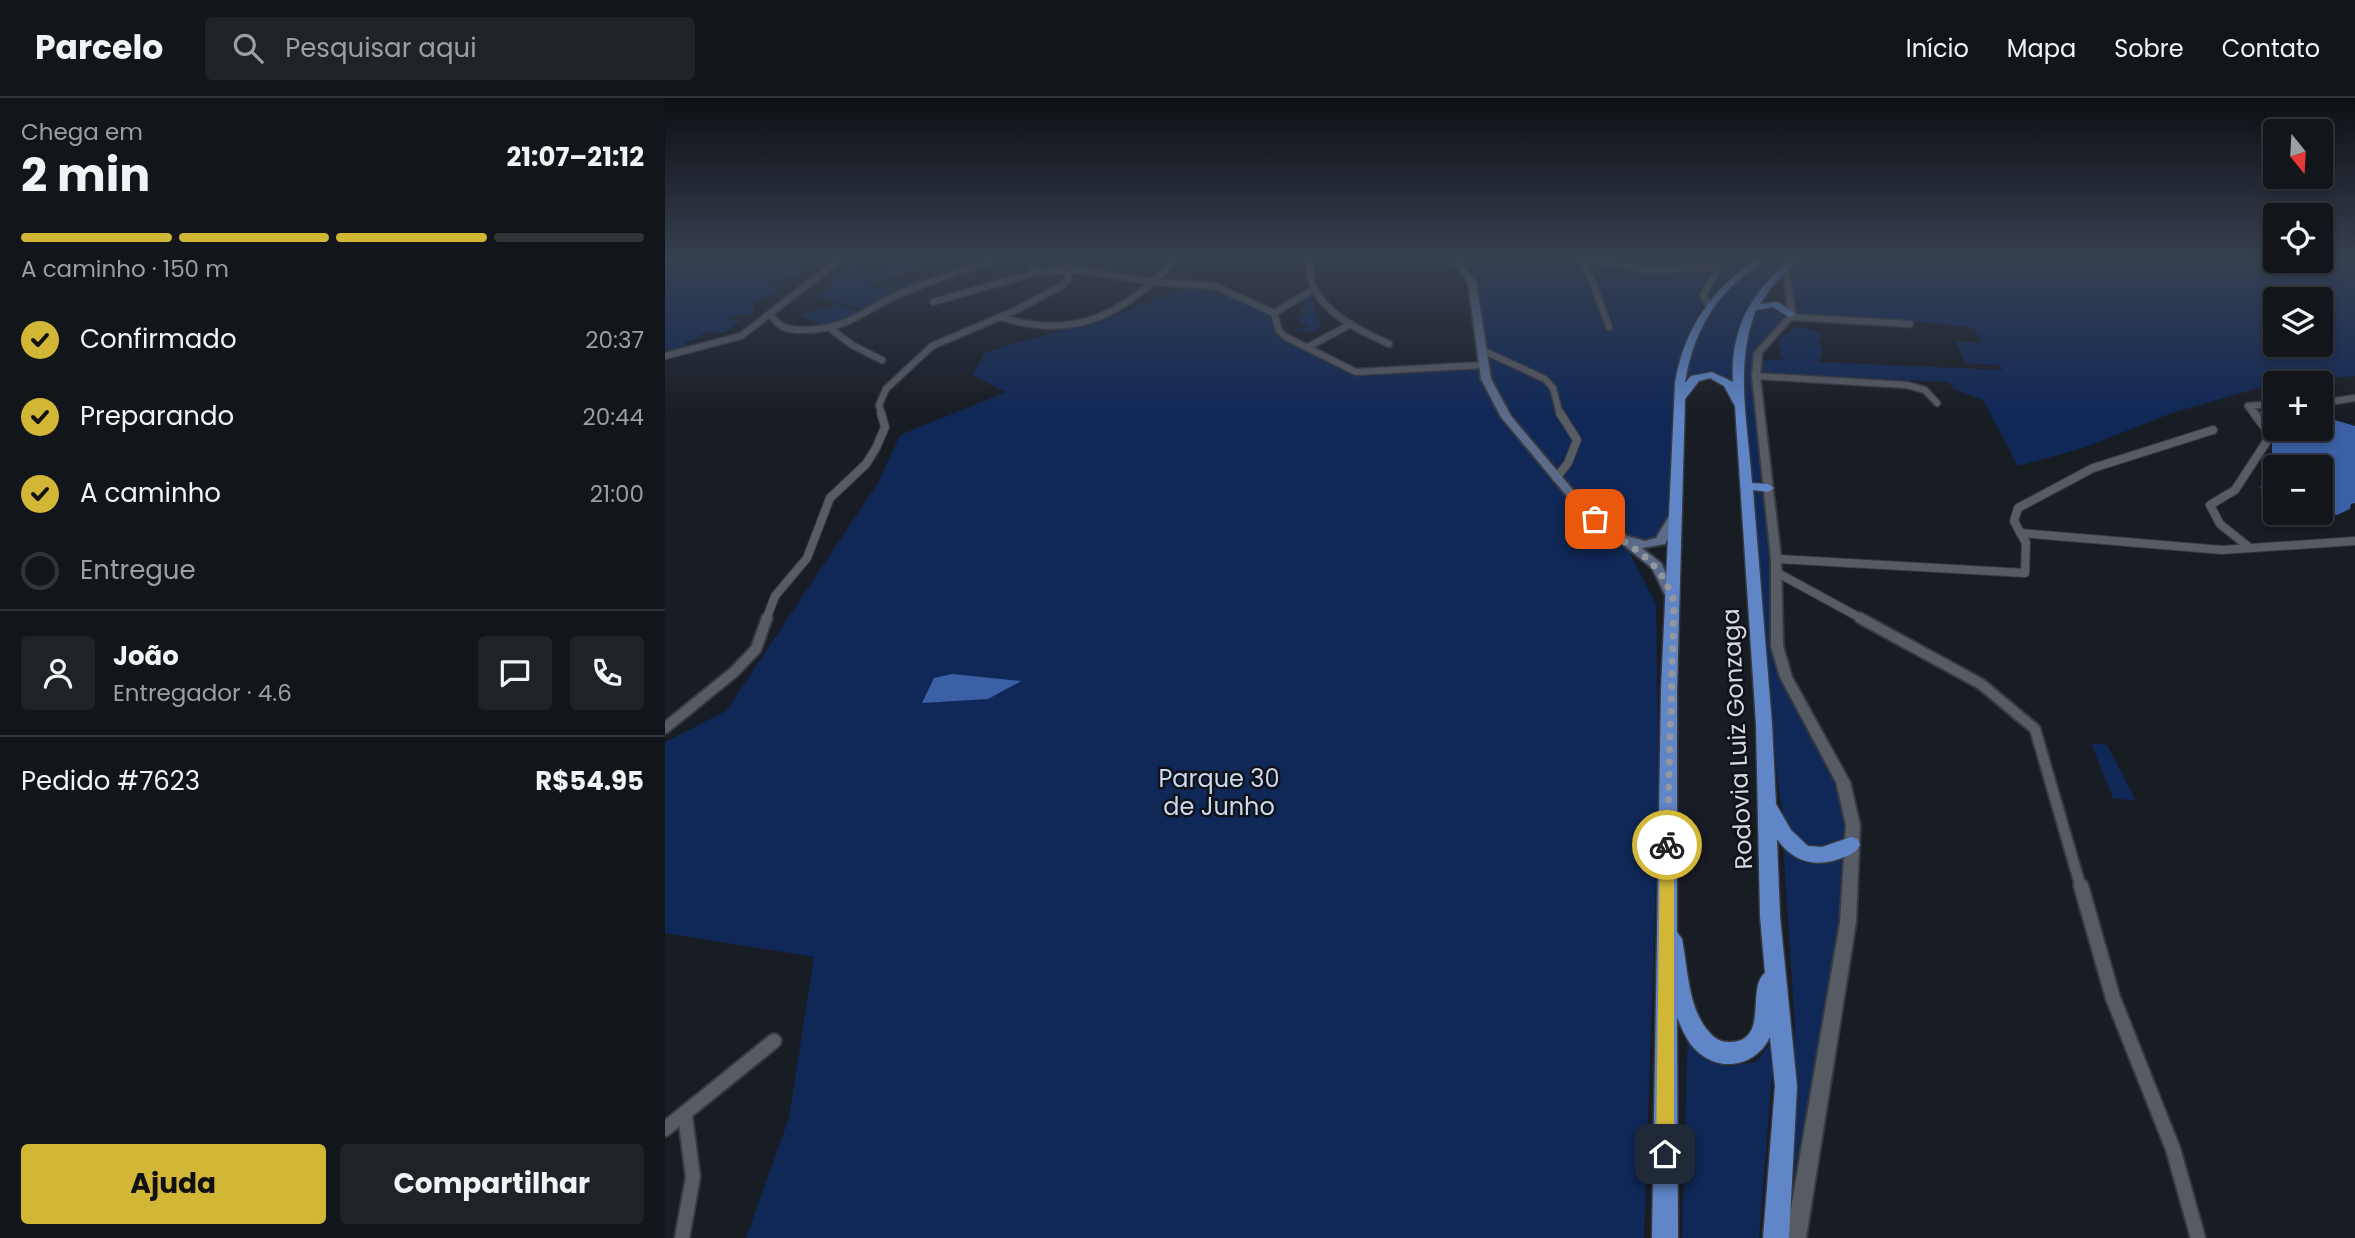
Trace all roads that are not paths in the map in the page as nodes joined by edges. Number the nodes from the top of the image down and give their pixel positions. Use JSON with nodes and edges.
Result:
{"nodes":[{"id":1,"x":774,"y":311,"type":"edge"},
{"id":2,"x":870,"y":311,"type":"edge"},
{"id":3,"x":1011,"y":311,"type":"edge"},
{"id":4,"x":1116,"y":311,"type":"edge"},
{"id":5,"x":1271,"y":311,"type":"edge"},
{"id":6,"x":1277,"y":311,"type":"edge"},
{"id":7,"x":1337,"y":311,"type":"edge"},
{"id":8,"x":1476,"y":311,"type":"edge"},
{"id":9,"x":1603,"y":311,"type":"edge"},
{"id":10,"x":1706,"y":311,"type":"edge"},
{"id":11,"x":1750,"y":311,"type":"edge"},
{"id":12,"x":1785,"y":311,"type":"edge"},
{"id":13,"x":1791,"y":311,"type":"edge"},
{"id":14,"x":1274,"y":313,"type":"junction"},
{"id":15,"x":770,"y":314,"type":"junction"},
{"id":16,"x":1791,"y":316,"type":"junction"},
{"id":17,"x":1000,"y":317,"type":"junction"},
{"id":18,"x":1351,"y":324,"type":"junction"},
{"id":19,"x":1910,"y":324,"type":"dead end"},
{"id":20,"x":1609,"y":327,"type":"dead end"},
{"id":21,"x":831,"y":329,"type":"junction"},
{"id":22,"x":1389,"y":344,"type":"dead end"},
{"id":23,"x":1308,"y":346,"type":"junction"},
{"id":24,"x":1482,"y":350,"type":"junction"},
{"id":25,"x":665,"y":356,"type":"edge"},
{"id":26,"x":882,"y":360,"type":"dead end"},
{"id":27,"x":1483,"y":365,"type":"junction"},
{"id":28,"x":1756,"y":376,"type":"junction"},
{"id":29,"x":1680,"y":398,"type":"junction"},
{"id":30,"x":2355,"y":398,"type":"edge"},
{"id":31,"x":2333,"y":401,"type":"edge"},
{"id":32,"x":1937,"y":402,"type":"dead end"},
{"id":33,"x":2263,"y":406,"type":"edge"},
{"id":34,"x":1741,"y":416,"type":"junction"},
{"id":35,"x":2263,"y":426,"type":"edge"},
{"id":36,"x":2213,"y":430,"type":"dead end"},
{"id":37,"x":2267,"y":441,"type":"edge"},
{"id":38,"x":1556,"y":478,"type":"junction"},
{"id":39,"x":1745,"y":486,"type":"junction"},
{"id":40,"x":1768,"y":488,"type":"junction"},
{"id":41,"x":1677,"y":512,"type":"junction"},
{"id":42,"x":2020,"y":533,"type":"junction"},
{"id":43,"x":1617,"y":537,"type":"junction"},
{"id":44,"x":2355,"y":541,"type":"edge"},
{"id":45,"x":2250,"y":548,"type":"junction"},
{"id":46,"x":1776,"y":566,"type":"junction"},
{"id":47,"x":1674,"y":601,"type":"junction"},
{"id":48,"x":665,"y":728,"type":"edge"},
{"id":49,"x":1768,"y":802,"type":"junction"},
{"id":50,"x":1851,"y":845,"type":"junction"},
{"id":51,"x":1666,"y":913,"type":"junction"},
{"id":52,"x":1770,"y":916,"type":"junction"},
{"id":53,"x":774,"y":1041,"type":"dead end"},
{"id":54,"x":685,"y":1116,"type":"junction"},
{"id":55,"x":665,"y":1129,"type":"edge"},
{"id":56,"x":682,"y":1238,"type":"edge"},
{"id":57,"x":1665,"y":1238,"type":"edge"},
{"id":58,"x":1776,"y":1238,"type":"edge"},
{"id":59,"x":1796,"y":1238,"type":"edge"},
{"id":60,"x":2198,"y":1238,"type":"edge"}],
"edges":[{"from":1,"to":15,"type":"street"},
{"from":2,"to":21,"type":"street"},
{"from":3,"to":17,"type":"street"},
{"from":4,"to":17,"type":"street"},
{"from":5,"to":14,"type":"street"},
{"from":6,"to":14,"type":"street"},
{"from":7,"to":18,"type":"street"},
{"from":8,"to":24,"type":"main road"},
{"from":9,"to":20,"type":"street"},
{"from":10,"to":29,"type":"highway"},
{"from":11,"to":34,"type":"highway","name":"Rodovia Luiz Gonzaga"},
{"from":12,"to":16,"type":"highway"},
{"from":13,"to":16,"type":"street"},
{"from":14,"to":23,"type":"street"},
{"from":15,"to":21,"type":"street"},
{"from":15,"to":25,"type":"street"},
{"from":16,"to":19,"type":"street"},
{"from":16,"to":28,"type":"street"},
{"from":17,"to":48,"type":"street"},
{"from":18,"to":22,"type":"street"},
{"from":18,"to":23,"type":"street"},
{"from":21,"to":26,"type":"street"},
{"from":23,"to":27,"type":"street"},
{"from":24,"to":27,"type":"main road"},
{"from":24,"to":38,"type":"street"},
{"from":27,"to":38,"type":"main road"},
{"from":28,"to":32,"type":"street"},
{"from":28,"to":40,"type":"street"},
{"from":29,"to":34,"type":"highway"},
{"from":29,"to":41,"type":"highway"},
{"from":30,"to":31,"type":"street"},
{"from":33,"to":35,"type":"street"},
{"from":34,"to":39,"type":"highway","name":"Rodovia Luiz Gonzaga"},
{"from":36,"to":42,"type":"street"},
{"from":37,"to":45,"type":"street"},
{"from":38,"to":43,"type":"main road"},
{"from":39,"to":40,"type":"highway"},
{"from":39,"to":49,"type":"highway","name":"Rodovia Luiz Gonzaga"},
{"from":40,"to":46,"type":"street"},
{"from":41,"to":43,"type":"main road"},
{"from":41,"to":47,"type":"highway"},
{"from":42,"to":45,"type":"street"},
{"from":42,"to":46,"type":"street"},
{"from":43,"to":47,"type":"main road"},
{"from":44,"to":45,"type":"street"},
{"from":46,"to":50,"type":"street"},
{"from":46,"to":60,"type":"street"},
{"from":47,"to":51,"type":"highway"},
{"from":49,"to":50,"type":"highway"},
{"from":49,"to":52,"type":"highway","name":"Rodovia Luiz Gonzaga"},
{"from":50,"to":59,"type":"street"},
{"from":51,"to":52,"type":"highway"},
{"from":51,"to":57,"type":"highway"},
{"from":52,"to":58,"type":"highway","name":"Rodovia Luiz Gonzaga"},
{"from":53,"to":54,"type":"street"},
{"from":54,"to":55,"type":"street"},
{"from":54,"to":56,"type":"street"}]}
